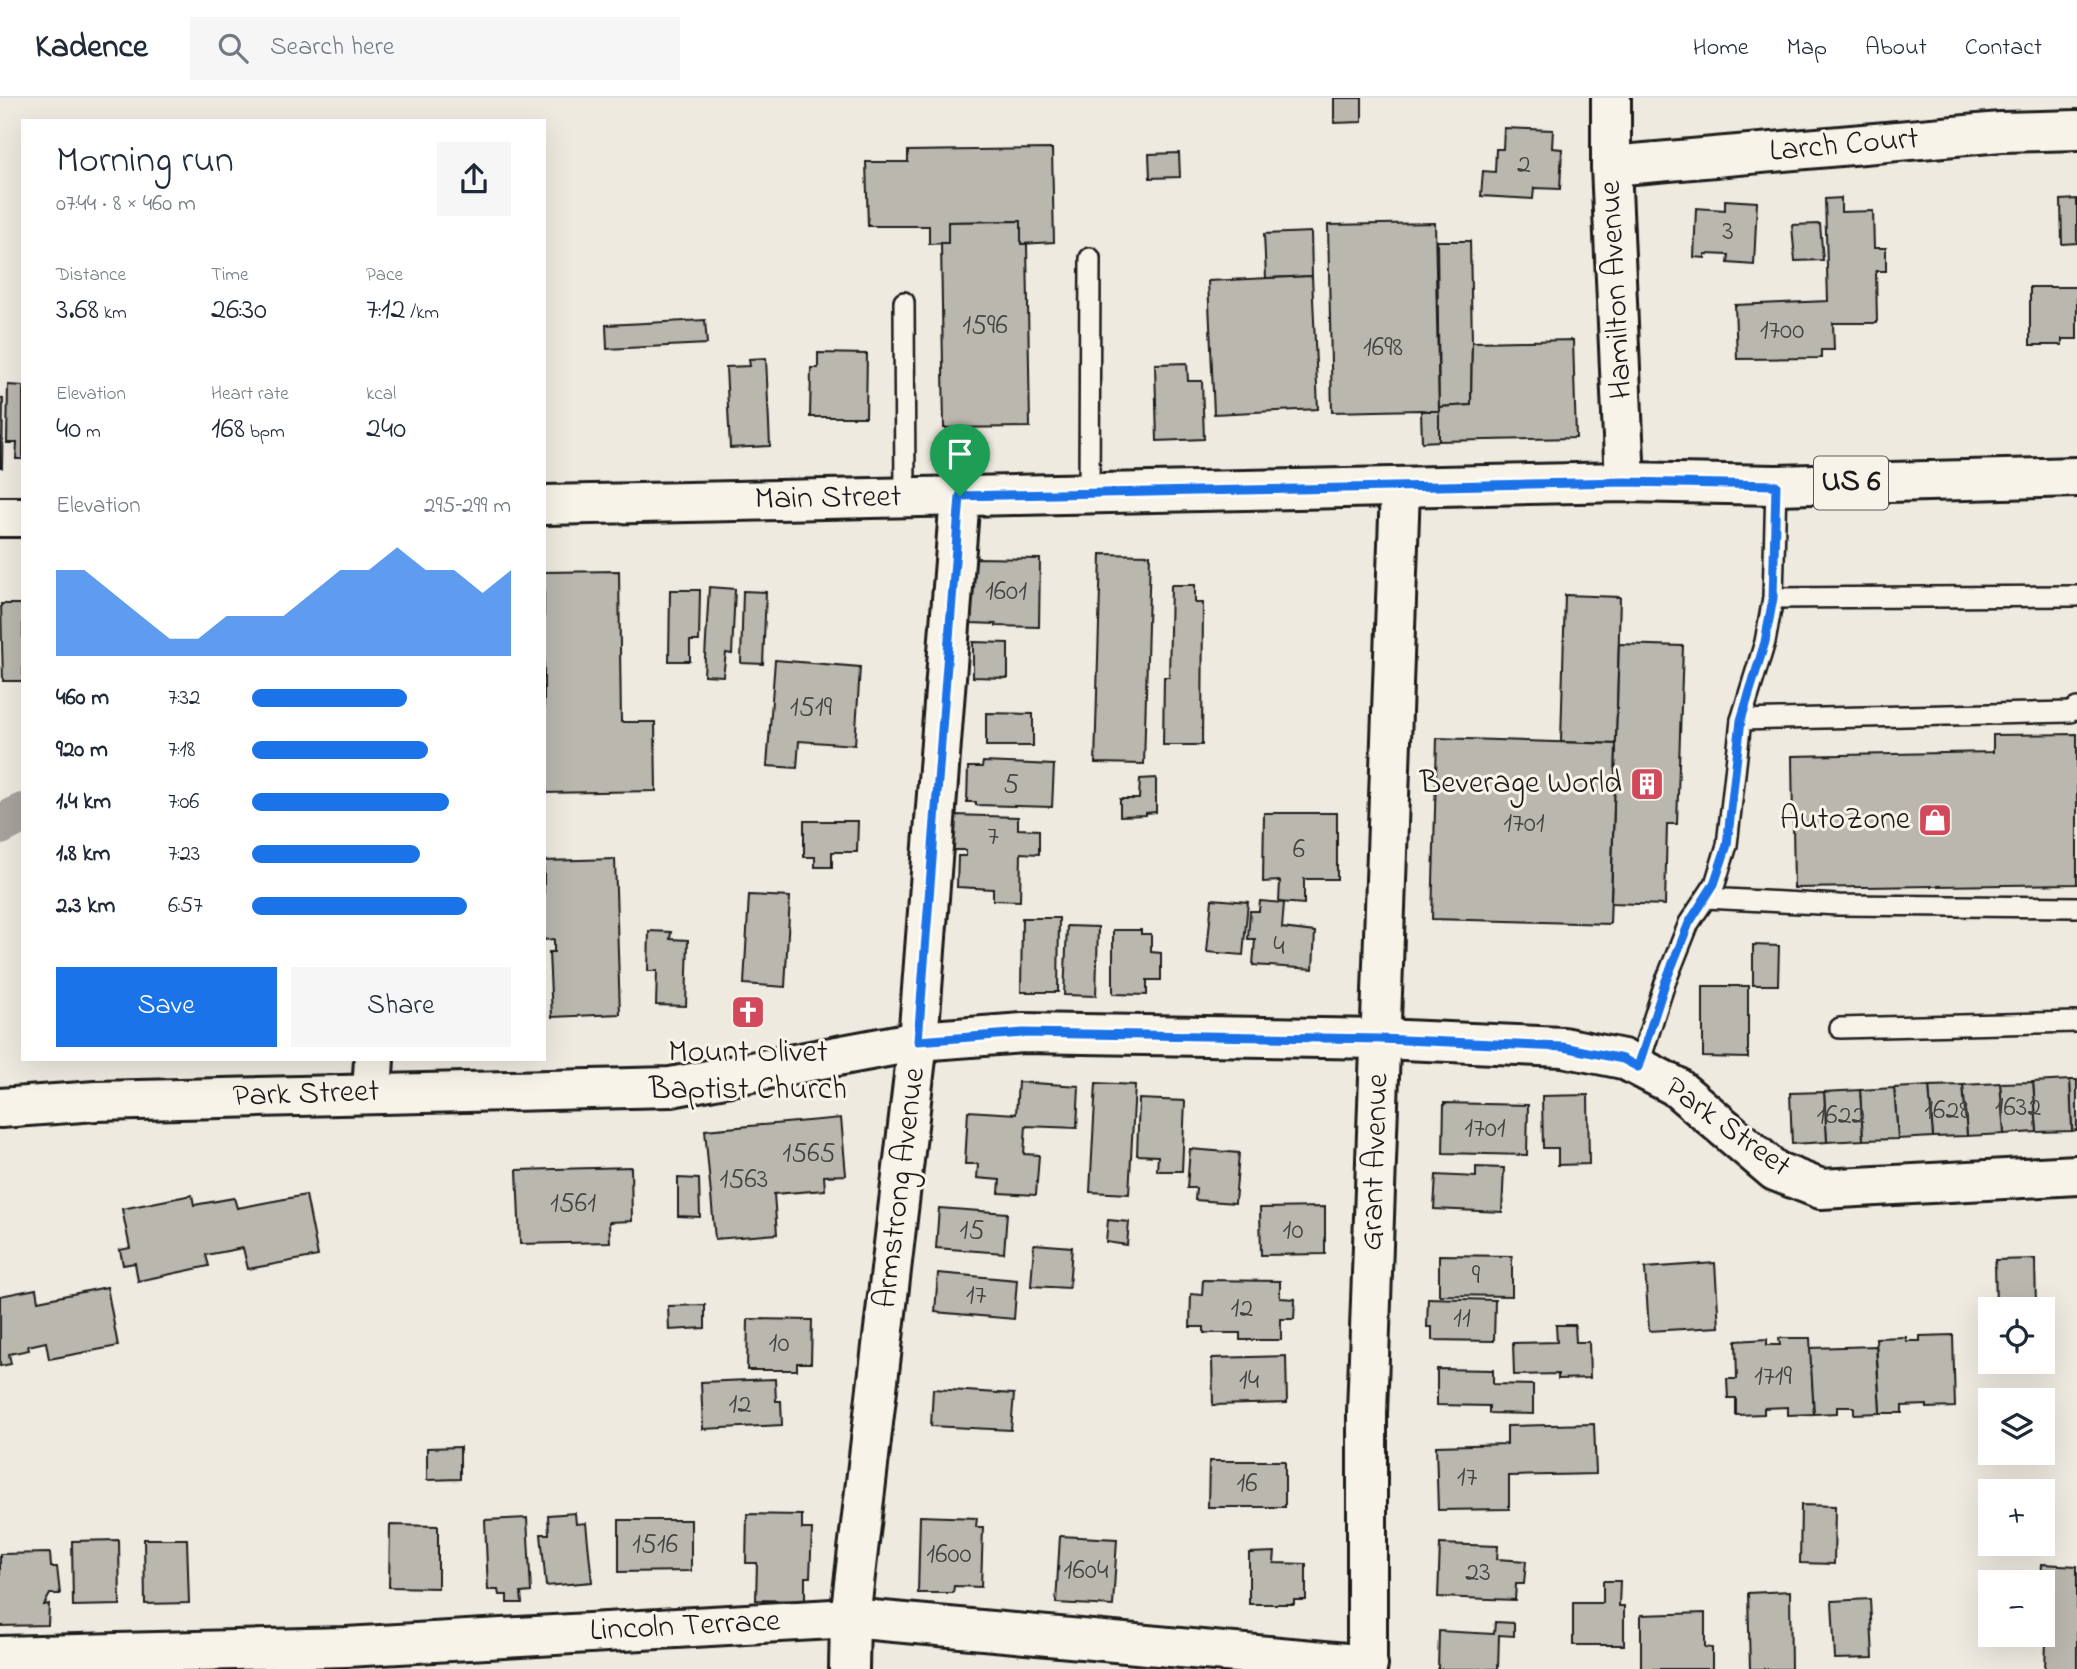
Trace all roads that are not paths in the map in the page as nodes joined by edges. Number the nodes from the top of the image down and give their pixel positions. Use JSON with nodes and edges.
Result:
{"nodes":[{"id":1,"x":1611,"y":98,"type":"edge"},
{"id":2,"x":2077,"y":130,"type":"edge"},
{"id":3,"x":1611,"y":166,"type":"junction"},
{"id":4,"x":1090,"y":258,"type":"dead end"},
{"id":5,"x":904,"y":302,"type":"dead end"},
{"id":6,"x":2077,"y":477,"type":"edge"},
{"id":7,"x":1625,"y":482,"type":"junction"},
{"id":8,"x":1776,"y":485,"type":"junction"},
{"id":9,"x":1399,"y":488,"type":"junction"},
{"id":10,"x":1089,"y":495,"type":"junction"},
{"id":11,"x":960,"y":496,"type":"junction"},
{"id":12,"x":905,"y":498,"type":"junction"},
{"id":13,"x":546,"y":505,"type":"edge"},
{"id":14,"x":0,"y":517,"type":"edge"},
{"id":15,"x":21,"y":517,"type":"edge"},
{"id":16,"x":2077,"y":596,"type":"edge"},
{"id":17,"x":1773,"y":598,"type":"junction"},
{"id":18,"x":2077,"y":708,"type":"edge"},
{"id":19,"x":1741,"y":720,"type":"junction"},
{"id":20,"x":1706,"y":898,"type":"junction"},
{"id":21,"x":2077,"y":907,"type":"edge"},
{"id":22,"x":2077,"y":1022,"type":"edge"},
{"id":23,"x":1840,"y":1028,"type":"dead end"},
{"id":24,"x":1381,"y":1039,"type":"junction"},
{"id":25,"x":918,"y":1041,"type":"junction"},
{"id":26,"x":1638,"y":1067,"type":"junction"},
{"id":27,"x":373,"y":1076,"type":"edge"},
{"id":28,"x":0,"y":1108,"type":"edge"},
{"id":29,"x":2077,"y":1175,"type":"edge"},
{"id":30,"x":850,"y":1618,"type":"junction"},
{"id":31,"x":0,"y":1656,"type":"edge"},
{"id":32,"x":345,"y":1658,"type":"edge"},
{"id":33,"x":1368,"y":1667,"type":"edge"},
{"id":34,"x":849,"y":1669,"type":"edge"}],
"edges":[{"from":1,"to":3,"type":"street","name":"Hamilton Avenue"},
{"from":2,"to":3,"type":"street","name":"Larch Court"},
{"from":3,"to":7,"type":"street","name":"Hamilton Avenue"},
{"from":4,"to":10,"type":"lane"},
{"from":5,"to":12,"type":"lane"},
{"from":6,"to":8,"type":"street","name":"Main Street","number":"US 6"},
{"from":7,"to":8,"type":"street","name":"Main Street","number":"US 6"},
{"from":7,"to":9,"type":"street","name":"Main Street","number":"US 6"},
{"from":8,"to":17,"type":"lane"},
{"from":9,"to":10,"type":"street","name":"Main Street","number":"US 6"},
{"from":9,"to":24,"type":"street","name":"Grant Avenue"},
{"from":10,"to":11,"type":"street","name":"Main Street","number":"US 6"},
{"from":11,"to":12,"type":"street","name":"Main Street","number":"US 6"},
{"from":11,"to":25,"type":"street","name":"Armstrong Avenue"},
{"from":12,"to":13,"type":"street","name":"Main Street","number":"US 6"},
{"from":14,"to":15,"type":"street"},
{"from":16,"to":17,"type":"lane"},
{"from":17,"to":19,"type":"lane"},
{"from":18,"to":19,"type":"lane"},
{"from":19,"to":20,"type":"lane"},
{"from":20,"to":21,"type":"lane"},
{"from":20,"to":26,"type":"lane"},
{"from":22,"to":23,"type":"lane"},
{"from":24,"to":25,"type":"street","name":"Park Street"},
{"from":24,"to":26,"type":"street","name":"Park Street"},
{"from":24,"to":33,"type":"street","name":"Grant Avenue"},
{"from":25,"to":27,"type":"street","name":"Park Street"},
{"from":25,"to":30,"type":"street","name":"Armstrong Avenue"},
{"from":26,"to":29,"type":"street","name":"Park Street"},
{"from":27,"to":28,"type":"street","name":"Park Street"},
{"from":30,"to":32,"type":"street","name":"Lincoln Terrace"},
{"from":30,"to":33,"type":"street","name":"Lincoln Terrace"},
{"from":30,"to":34,"type":"street","name":"Armstrong Avenue"},
{"from":31,"to":32,"type":"street","name":"Lincoln Terrace"}]}
